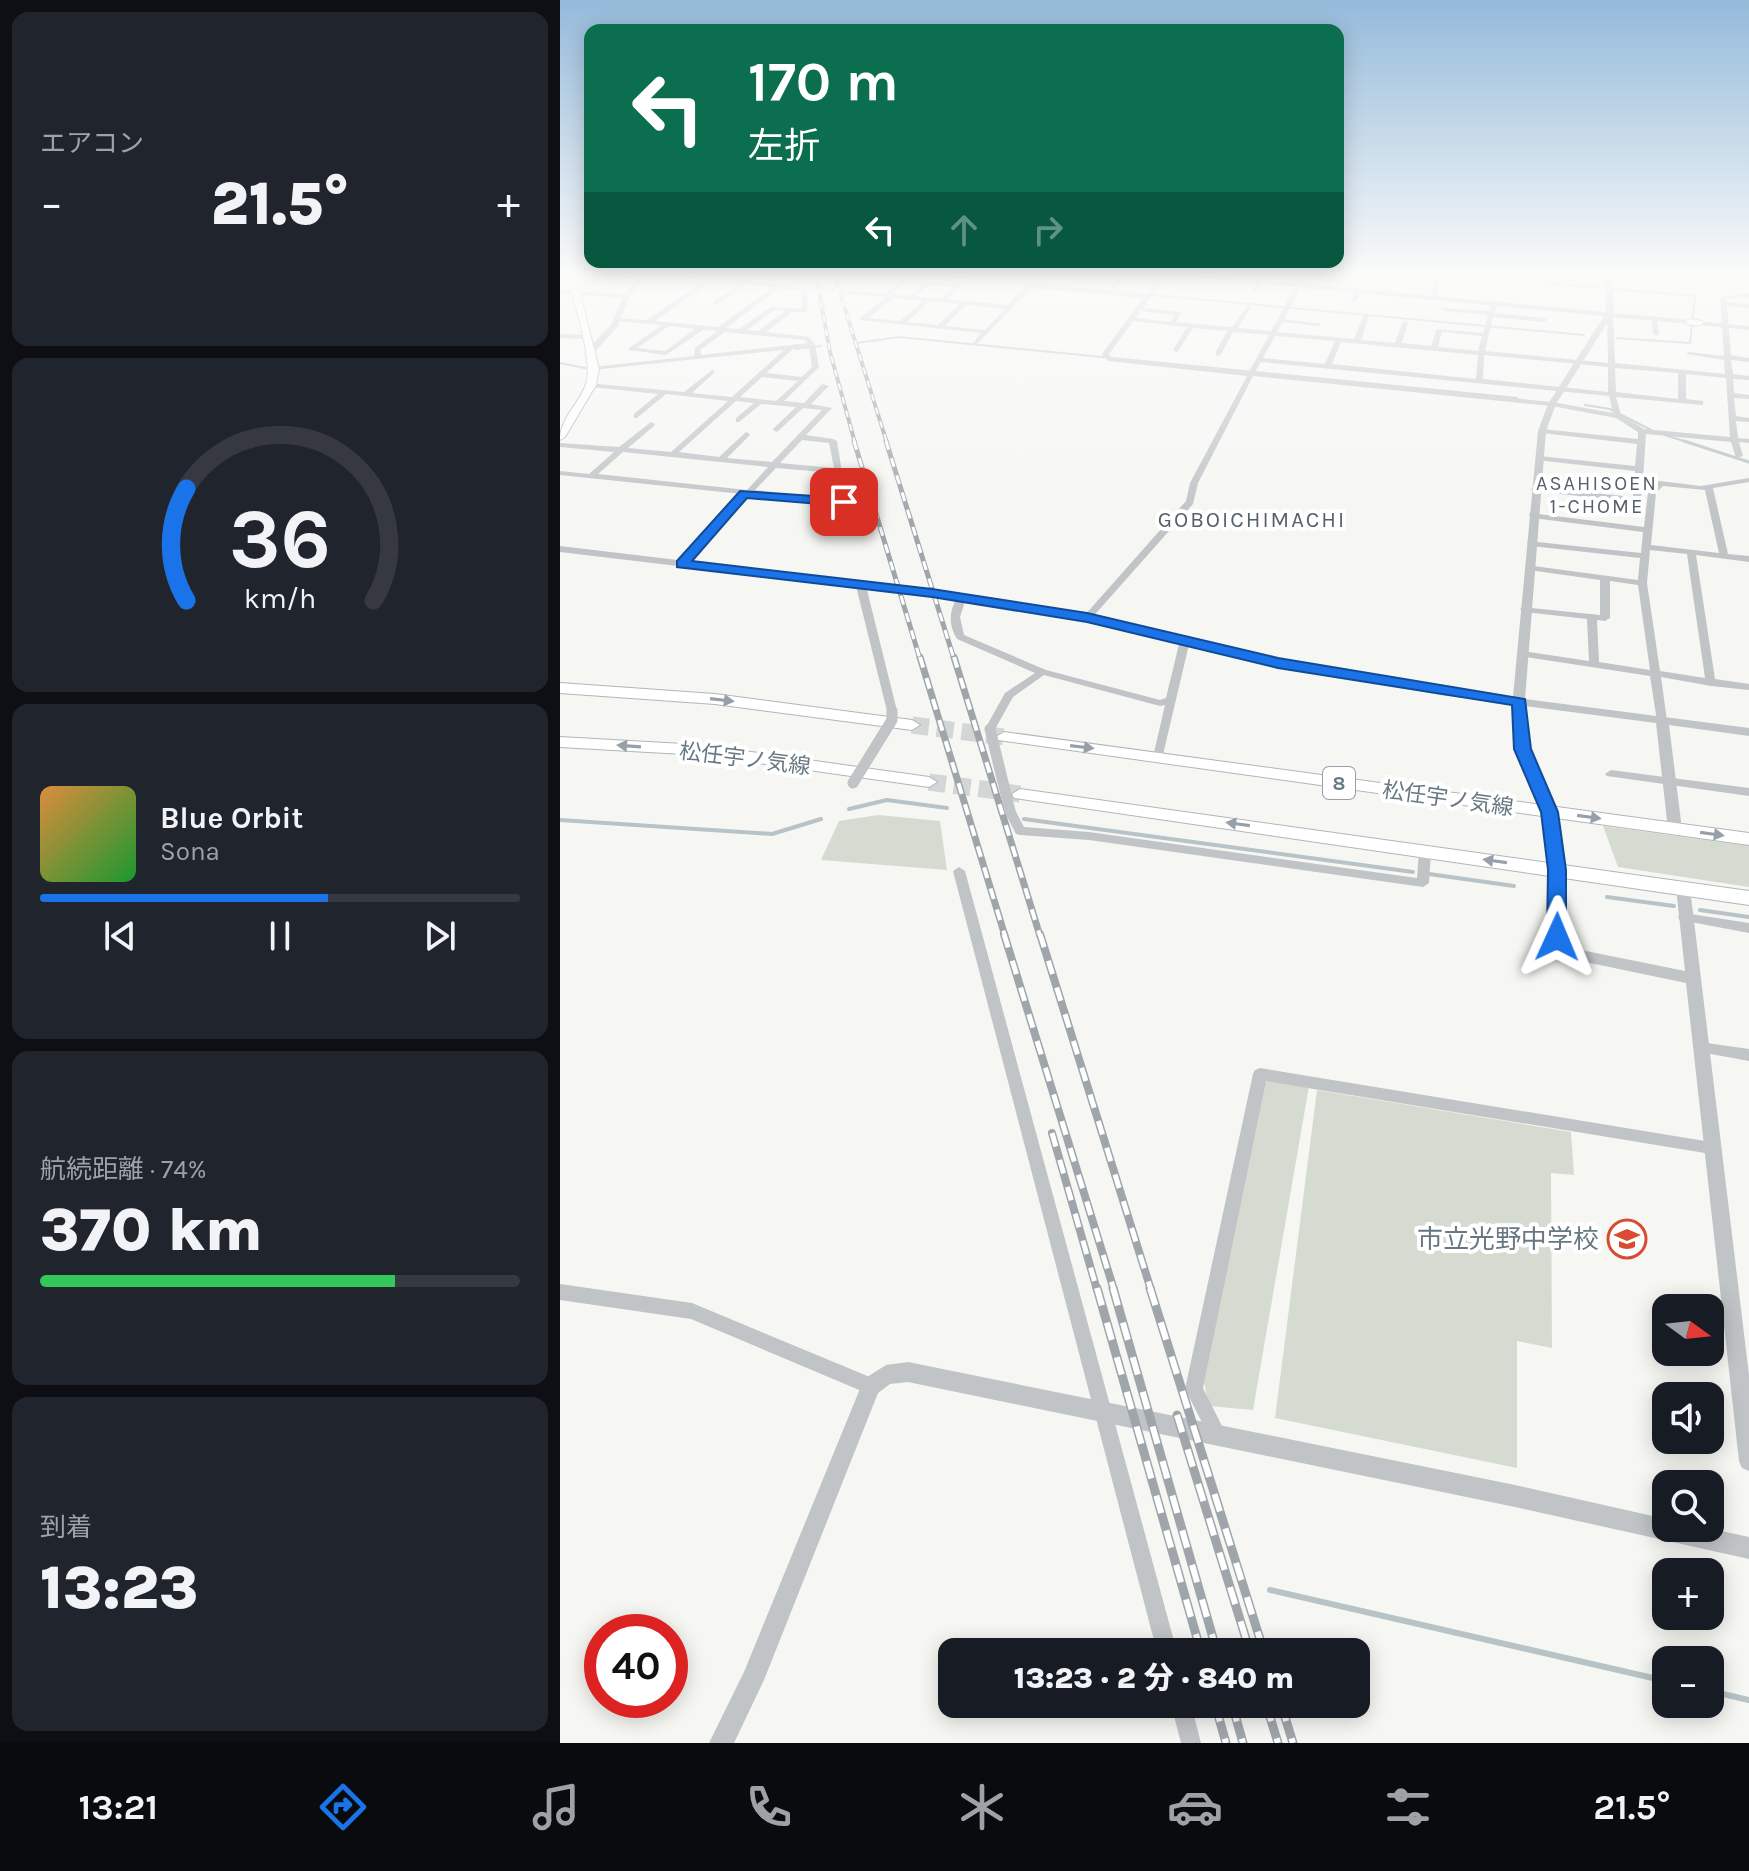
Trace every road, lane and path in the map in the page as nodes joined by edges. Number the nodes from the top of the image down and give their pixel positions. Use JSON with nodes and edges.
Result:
{"nodes":[{"id":1,"x":592,"y":355,"type":"edge"},
{"id":2,"x":720,"y":355,"type":"edge"},
{"id":3,"x":782,"y":355,"type":"edge"},
{"id":4,"x":814,"y":355,"type":"edge"},
{"id":5,"x":1108,"y":355,"type":"edge"},
{"id":6,"x":1261,"y":355,"type":"edge"},
{"id":7,"x":1332,"y":355,"type":"edge"},
{"id":8,"x":1376,"y":355,"type":"edge"},
{"id":9,"x":1481,"y":355,"type":"edge"},
{"id":10,"x":1494,"y":355,"type":"edge"},
{"id":11,"x":1585,"y":355,"type":"edge"},
{"id":12,"x":1611,"y":355,"type":"edge"},
{"id":13,"x":1702,"y":355,"type":"edge"},
{"id":14,"x":698,"y":358,"type":"joint"},
{"id":15,"x":1728,"y":358,"type":"junction"},
{"id":16,"x":1258,"y":360,"type":"junction"},
{"id":17,"x":1749,"y":360,"type":"edge"},
{"id":18,"x":1580,"y":364,"type":"junction"},
{"id":19,"x":1328,"y":366,"type":"junction"},
{"id":20,"x":1611,"y":366,"type":"junction"},
{"id":21,"x":594,"y":369,"type":"junction"},
{"id":22,"x":1371,"y":370,"type":"junction"},
{"id":23,"x":712,"y":372,"type":"dead end"},
{"id":24,"x":1682,"y":372,"type":"junction"},
{"id":25,"x":1252,"y":373,"type":"junction"},
{"id":26,"x":760,"y":375,"type":"junction"},
{"id":27,"x":1730,"y":376,"type":"junction"},
{"id":28,"x":1749,"y":378,"type":"edge"},
{"id":29,"x":804,"y":379,"type":"junction"},
{"id":30,"x":1479,"y":381,"type":"junction"},
{"id":31,"x":591,"y":385,"type":"junction"},
{"id":32,"x":825,"y":386,"type":"dead end"},
{"id":33,"x":1561,"y":389,"type":"junction"},
{"id":34,"x":664,"y":392,"type":"junction"},
{"id":35,"x":686,"y":394,"type":"junction"},
{"id":36,"x":1612,"y":394,"type":"junction"},
{"id":37,"x":1731,"y":395,"type":"junction"},
{"id":38,"x":1749,"y":397,"type":"edge"},
{"id":39,"x":734,"y":399,"type":"junction"},
{"id":40,"x":760,"y":401,"type":"junction"},
{"id":41,"x":1682,"y":401,"type":"junction"},
{"id":42,"x":778,"y":403,"type":"junction"},
{"id":43,"x":1700,"y":403,"type":"dead end"},
{"id":44,"x":1552,"y":404,"type":"junction"},
{"id":45,"x":803,"y":406,"type":"junction"},
{"id":46,"x":1617,"y":413,"type":"junction"},
{"id":47,"x":637,"y":416,"type":"dead end"},
{"id":48,"x":1732,"y":418,"type":"junction"},
{"id":49,"x":739,"y":420,"type":"dead end"},
{"id":50,"x":1749,"y":420,"type":"edge"},
{"id":51,"x":651,"y":424,"type":"dead end"},
{"id":52,"x":777,"y":430,"type":"dead end"},
{"id":53,"x":1542,"y":431,"type":"junction"},
{"id":54,"x":1650,"y":431,"type":"junction"},
{"id":55,"x":746,"y":434,"type":"dead end"},
{"id":56,"x":560,"y":437,"type":"edge"},
{"id":57,"x":800,"y":437,"type":"junction"},
{"id":58,"x":1734,"y":439,"type":"junction"},
{"id":59,"x":1749,"y":441,"type":"edge"},
{"id":60,"x":1641,"y":442,"type":"junction"},
{"id":61,"x":560,"y":445,"type":"edge"},
{"id":62,"x":622,"y":449,"type":"junction"},
{"id":63,"x":673,"y":454,"type":"junction"},
{"id":64,"x":1739,"y":456,"type":"dead end"},
{"id":65,"x":1539,"y":458,"type":"junction"},
{"id":66,"x":721,"y":459,"type":"junction"},
{"id":67,"x":774,"y":465,"type":"junction"},
{"id":68,"x":1640,"y":469,"type":"junction"},
{"id":69,"x":838,"y":471,"type":"junction"},
{"id":70,"x":560,"y":473,"type":"edge"},
{"id":71,"x":590,"y":477,"type":"junction"},
{"id":72,"x":1749,"y":480,"type":"edge"},
{"id":73,"x":1641,"y":481,"type":"junction"},
{"id":74,"x":1662,"y":483,"type":"junction"},
{"id":75,"x":1709,"y":487,"type":"junction"},
{"id":76,"x":1535,"y":489,"type":"junction"},
{"id":77,"x":744,"y":494,"type":"junction"},
{"id":78,"x":1533,"y":515,"type":"junction"},
{"id":79,"x":1647,"y":530,"type":"junction"},
{"id":80,"x":1531,"y":543,"type":"junction"},
{"id":81,"x":560,"y":549,"type":"edge"},
{"id":82,"x":1644,"y":552,"type":"junction"},
{"id":83,"x":1691,"y":553,"type":"junction"},
{"id":84,"x":1724,"y":556,"type":"junction"},
{"id":85,"x":1749,"y":559,"type":"edge"},
{"id":86,"x":682,"y":564,"type":"junction"},
{"id":87,"x":1529,"y":567,"type":"junction"},
{"id":88,"x":1605,"y":578,"type":"junction"},
{"id":89,"x":1642,"y":583,"type":"junction"},
{"id":90,"x":861,"y":586,"type":"junction"},
{"id":91,"x":961,"y":598,"type":"junction"},
{"id":92,"x":1525,"y":609,"type":"junction"},
{"id":93,"x":1087,"y":618,"type":"junction"},
{"id":94,"x":1592,"y":618,"type":"junction"},
{"id":95,"x":1185,"y":640,"type":"junction"},
{"id":96,"x":1522,"y":654,"type":"junction"},
{"id":97,"x":1594,"y":664,"type":"junction"},
{"id":98,"x":1042,"y":672,"type":"junction"},
{"id":99,"x":1654,"y":673,"type":"junction"},
{"id":100,"x":1711,"y":683,"type":"junction"},
{"id":101,"x":1749,"y":687,"type":"edge"},
{"id":102,"x":560,"y":688,"type":"edge"},
{"id":103,"x":1171,"y":700,"type":"junction"},
{"id":104,"x":1519,"y":702,"type":"junction"},
{"id":105,"x":1662,"y":721,"type":"junction"},
{"id":106,"x":912,"y":725,"type":"tunnel mouth"},
{"id":107,"x":1749,"y":732,"type":"edge"},
{"id":108,"x":997,"y":733,"type":"junction"},
{"id":109,"x":560,"y":742,"type":"edge"},
{"id":110,"x":1158,"y":757,"type":"junction"},
{"id":111,"x":1611,"y":774,"type":"dead end"},
{"id":112,"x":929,"y":782,"type":"tunnel mouth"},
{"id":113,"x":853,"y":783,"type":"dead end"},
{"id":114,"x":1669,"y":783,"type":"junction"},
{"id":115,"x":1749,"y":792,"type":"edge"},
{"id":116,"x":1020,"y":794,"type":"tunnel mouth"},
{"id":117,"x":1550,"y":812,"type":"junction"},
{"id":118,"x":1675,"y":829,"type":"junction"},
{"id":119,"x":1749,"y":839,"type":"edge"},
{"id":120,"x":1425,"y":851,"type":"junction"},
{"id":121,"x":1557,"y":870,"type":"junction"},
{"id":122,"x":959,"y":871,"type":"dead end"},
{"id":123,"x":1683,"y":888,"type":"junction"},
{"id":124,"x":1749,"y":898,"type":"edge"},
{"id":125,"x":1684,"y":917,"type":"junction"},
{"id":126,"x":1749,"y":928,"type":"edge"},
{"id":127,"x":1692,"y":978,"type":"junction"},
{"id":128,"x":1700,"y":1047,"type":"junction"},
{"id":129,"x":1749,"y":1055,"type":"edge"},
{"id":130,"x":1711,"y":1148,"type":"junction"},
{"id":131,"x":560,"y":1292,"type":"edge"},
{"id":132,"x":871,"y":1386,"type":"junction"},
{"id":133,"x":1103,"y":1413,"type":"junction"},
{"id":134,"x":1218,"y":1436,"type":"junction"},
{"id":135,"x":1749,"y":1461,"type":"edge"},
{"id":136,"x":1749,"y":1548,"type":"edge"},
{"id":137,"x":1163,"y":1638,"type":"edge"},
{"id":138,"x":1185,"y":1718,"type":"edge"},
{"id":139,"x":721,"y":1743,"type":"edge"},
{"id":140,"x":1191,"y":1743,"type":"edge"}],
"edges":[{"from":1,"to":21,"type":"main road"},
{"from":2,"to":14,"type":"street"},
{"from":3,"to":26,"type":"street"},
{"from":4,"to":29,"type":"street"},
{"from":5,"to":25,"type":"street"},
{"from":6,"to":16,"type":"street"},
{"from":7,"to":19,"type":"street"},
{"from":8,"to":22,"type":"street"},
{"from":9,"to":30,"type":"street"},
{"from":10,"to":18,"type":"street"},
{"from":11,"to":18,"type":"street"},
{"from":12,"to":20,"type":"street"},
{"from":13,"to":15,"type":"street"},
{"from":14,"to":21,"type":"street"},
{"from":15,"to":17,"type":"street"},
{"from":15,"to":27,"type":"street"},
{"from":16,"to":19,"type":"street"},
{"from":16,"to":25,"type":"street"},
{"from":18,"to":20,"type":"street"},
{"from":18,"to":33,"type":"street"},
{"from":19,"to":22,"type":"street"},
{"from":20,"to":24,"type":"street"},
{"from":20,"to":36,"type":"street"},
{"from":21,"to":31,"type":"main road"},
{"from":22,"to":30,"type":"street"},
{"from":23,"to":35,"type":"street"},
{"from":24,"to":27,"type":"street"},
{"from":24,"to":41,"type":"street"},
{"from":25,"to":44,"type":"street"},
{"from":25,"to":93,"type":"street"},
{"from":26,"to":29,"type":"street"},
{"from":26,"to":39,"type":"street"},
{"from":27,"to":28,"type":"street"},
{"from":27,"to":37,"type":"street"},
{"from":29,"to":42,"type":"street"},
{"from":30,"to":33,"type":"street"},
{"from":31,"to":34,"type":"street"},
{"from":31,"to":56,"type":"main road"},
{"from":32,"to":45,"type":"street"},
{"from":33,"to":36,"type":"street"},
{"from":33,"to":44,"type":"street"},
{"from":34,"to":35,"type":"street"},
{"from":34,"to":47,"type":"street"},
{"from":35,"to":39,"type":"street"},
{"from":36,"to":41,"type":"street"},
{"from":36,"to":46,"type":"street"},
{"from":37,"to":38,"type":"street"},
{"from":37,"to":48,"type":"street"},
{"from":39,"to":40,"type":"street"},
{"from":39,"to":63,"type":"street"},
{"from":40,"to":42,"type":"street"},
{"from":40,"to":49,"type":"street"},
{"from":41,"to":43,"type":"street"},
{"from":42,"to":45,"type":"street"},
{"from":44,"to":46,"type":"street"},
{"from":44,"to":53,"type":"street"},
{"from":45,"to":52,"type":"street"},
{"from":45,"to":57,"type":"street"},
{"from":46,"to":54,"type":"street"},
{"from":48,"to":50,"type":"street"},
{"from":48,"to":58,"type":"street"},
{"from":51,"to":62,"type":"street"},
{"from":53,"to":60,"type":"street"},
{"from":53,"to":65,"type":"street"},
{"from":54,"to":58,"type":"street"},
{"from":54,"to":60,"type":"street"},
{"from":55,"to":66,"type":"street"},
{"from":57,"to":67,"type":"street"},
{"from":57,"to":69,"type":"street"},
{"from":58,"to":59,"type":"street"},
{"from":58,"to":64,"type":"street"},
{"from":60,"to":68,"type":"street"},
{"from":61,"to":62,"type":"street"},
{"from":62,"to":63,"type":"street"},
{"from":62,"to":71,"type":"street"},
{"from":63,"to":66,"type":"street"},
{"from":65,"to":68,"type":"street"},
{"from":65,"to":76,"type":"street"},
{"from":66,"to":67,"type":"street"},
{"from":67,"to":69,"type":"street"},
{"from":67,"to":77,"type":"street"},
{"from":68,"to":73,"type":"street"},
{"from":69,"to":77,"type":"street"},
{"from":70,"to":71,"type":"street"},
{"from":71,"to":77,"type":"street"},
{"from":72,"to":75,"type":"street"},
{"from":73,"to":74,"type":"street"},
{"from":73,"to":76,"type":"street"},
{"from":74,"to":75,"type":"street"},
{"from":74,"to":79,"type":"street"},
{"from":75,"to":84,"type":"street"},
{"from":76,"to":78,"type":"street"},
{"from":77,"to":86,"type":"street"},
{"from":78,"to":79,"type":"street"},
{"from":78,"to":80,"type":"street"},
{"from":79,"to":82,"type":"street"},
{"from":80,"to":82,"type":"street"},
{"from":80,"to":87,"type":"street"},
{"from":81,"to":86,"type":"street"},
{"from":82,"to":83,"type":"street"},
{"from":82,"to":89,"type":"street"},
{"from":83,"to":84,"type":"street"},
{"from":83,"to":100,"type":"street"},
{"from":84,"to":85,"type":"street"},
{"from":86,"to":90,"type":"street"},
{"from":87,"to":88,"type":"street"},
{"from":87,"to":92,"type":"street"},
{"from":88,"to":89,"type":"street"},
{"from":88,"to":94,"type":"street"},
{"from":89,"to":99,"type":"street"},
{"from":90,"to":91,"type":"street"},
{"from":90,"to":113,"type":"street","bridge":true},
{"from":91,"to":93,"type":"street"},
{"from":91,"to":98,"type":"street"},
{"from":92,"to":94,"type":"street"},
{"from":92,"to":96,"type":"street"},
{"from":93,"to":95,"type":"street"},
{"from":94,"to":97,"type":"street"},
{"from":95,"to":103,"type":"street"},
{"from":95,"to":104,"type":"street"},
{"from":96,"to":97,"type":"street"},
{"from":96,"to":104,"type":"street"},
{"from":97,"to":99,"type":"street"},
{"from":98,"to":103,"type":"street"},
{"from":98,"to":108,"type":"street"},
{"from":99,"to":100,"type":"street"},
{"from":99,"to":105,"type":"street"},
{"from":100,"to":101,"type":"street"},
{"from":102,"to":106,"type":"main road","one_way":true},
{"from":103,"to":110,"type":"street"},
{"from":104,"to":105,"type":"street"},
{"from":104,"to":117,"type":"street"},
{"from":105,"to":107,"type":"street"},
{"from":105,"to":114,"type":"street"},
{"from":108,"to":110,"type":"main road","name":"松任宇ノ気線","number":"8","one_way":true},
{"from":108,"to":120,"type":"street","bridge":true},
{"from":112,"to":109,"type":"main road","name":"松任宇ノ気線","one_way":true},
{"from":110,"to":117,"type":"main road","name":"松任宇ノ気線","number":"8"},
{"from":111,"to":114,"type":"street"},
{"from":114,"to":115,"type":"street"},
{"from":114,"to":118,"type":"street"},
{"from":120,"to":116,"type":"main road","one_way":true},
{"from":117,"to":118,"type":"main road","name":"松任宇ノ気線","number":"8","one_way":true},
{"from":117,"to":121,"type":"street"},
{"from":118,"to":119,"type":"main road","name":"松任宇ノ気線","number":"8","one_way":true},
{"from":121,"to":120,"type":"main road","one_way":true},
{"from":121,"to":123,"type":"main road"},
{"from":121,"to":127,"type":"street"},
{"from":122,"to":133,"type":"street"},
{"from":123,"to":124,"type":"main road"},
{"from":123,"to":125,"type":"street"},
{"from":125,"to":126,"type":"street"},
{"from":125,"to":127,"type":"street"},
{"from":127,"to":128,"type":"street"},
{"from":128,"to":129,"type":"street"},
{"from":128,"to":130,"type":"street"},
{"from":130,"to":134,"type":"street"},
{"from":130,"to":135,"type":"street"},
{"from":131,"to":132,"type":"street"},
{"from":132,"to":133,"type":"street"},
{"from":132,"to":139,"type":"street"},
{"from":133,"to":134,"type":"street"},
{"from":133,"to":137,"type":"street"},
{"from":134,"to":136,"type":"street"},
{"from":138,"to":140,"type":"street"}]}
